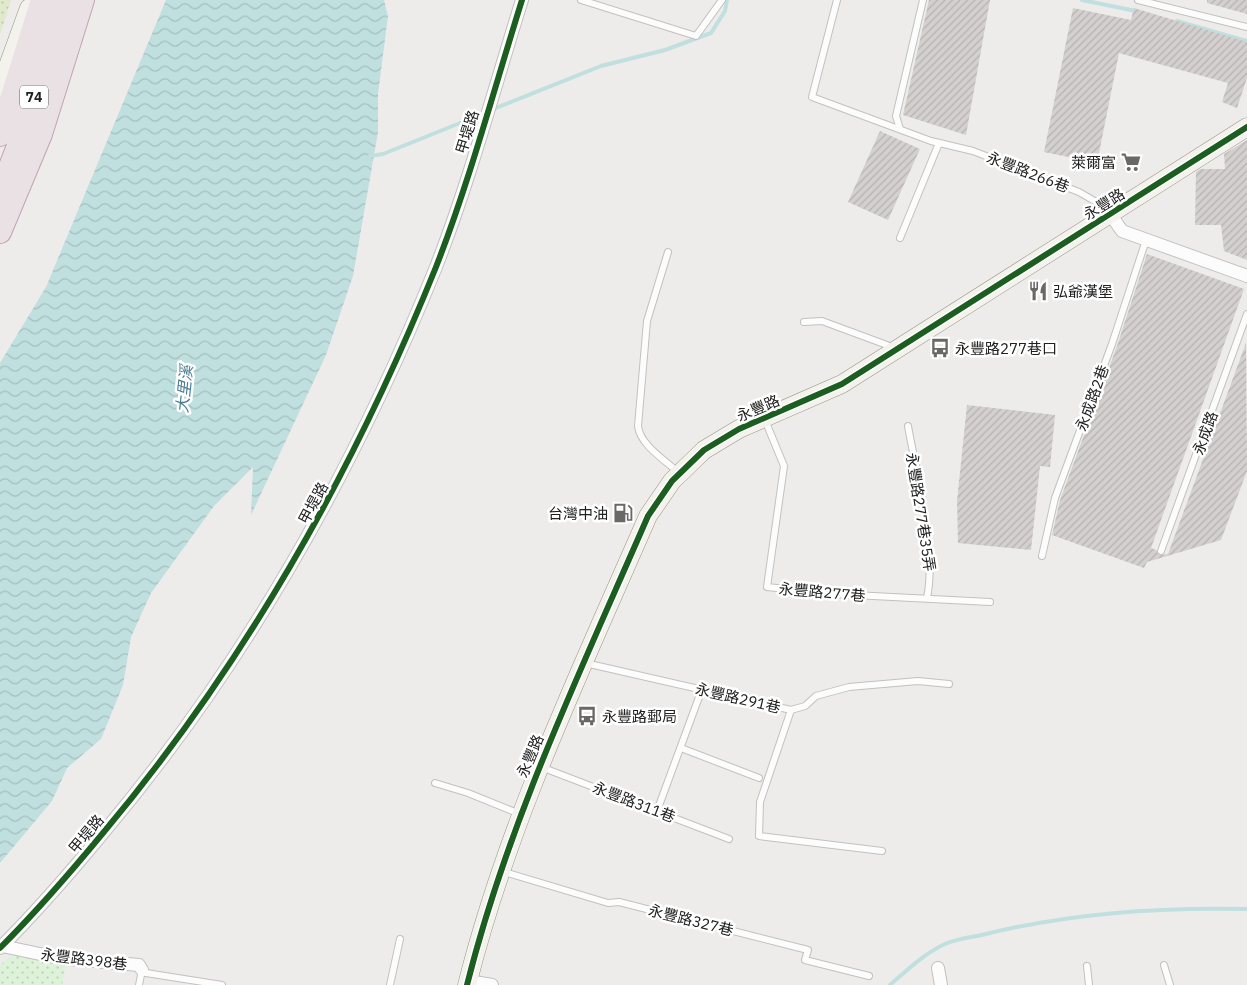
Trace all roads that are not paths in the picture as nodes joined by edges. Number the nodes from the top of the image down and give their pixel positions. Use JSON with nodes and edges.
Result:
{"nodes":[{"id":1,"x":31,"y":0,"type":"edge"},
{"id":2,"x":42,"y":0,"type":"edge"},
{"id":3,"x":64,"y":0,"type":"edge"},
{"id":4,"x":72,"y":0,"type":"edge"},
{"id":5,"x":83,"y":0,"type":"edge"},
{"id":6,"x":522,"y":0,"type":"edge"},
{"id":7,"x":581,"y":0,"type":"edge"},
{"id":8,"x":722,"y":0,"type":"edge"},
{"id":9,"x":837,"y":0,"type":"edge"},
{"id":10,"x":923,"y":0,"type":"edge"},
{"id":11,"x":1138,"y":0,"type":"edge"},
{"id":12,"x":1247,"y":28,"type":"edge"},
{"id":13,"x":0,"y":88,"type":"edge"},
{"id":14,"x":1247,"y":127,"type":"edge"},
{"id":15,"x":900,"y":129,"type":"junction"},
{"id":16,"x":0,"y":134,"type":"edge"},
{"id":17,"x":939,"y":143,"type":"junction"},
{"id":18,"x":0,"y":194,"type":"edge"},
{"id":19,"x":0,"y":207,"type":"edge"},
{"id":20,"x":1110,"y":214,"type":"junction"},
{"id":21,"x":0,"y":232,"type":"edge"},
{"id":22,"x":900,"y":238,"type":"dead end"},
{"id":23,"x":1146,"y":240,"type":"junction"},
{"id":24,"x":668,"y":252,"type":"dead end"},
{"id":25,"x":1247,"y":276,"type":"edge"},
{"id":26,"x":1247,"y":314,"type":"edge"},
{"id":27,"x":804,"y":322,"type":"dead end"},
{"id":28,"x":898,"y":349,"type":"junction"},
{"id":29,"x":765,"y":419,"type":"junction"},
{"id":30,"x":908,"y":426,"type":"dead end"},
{"id":31,"x":679,"y":473,"type":"junction"},
{"id":32,"x":1161,"y":551,"type":"dead end"},
{"id":33,"x":1042,"y":556,"type":"dead end"},
{"id":34,"x":927,"y":598,"type":"junction"},
{"id":35,"x":990,"y":602,"type":"dead end"},
{"id":36,"x":584,"y":663,"type":"junction"},
{"id":37,"x":949,"y":684,"type":"dead end"},
{"id":38,"x":702,"y":689,"type":"junction"},
{"id":39,"x":791,"y":710,"type":"junction"},
{"id":40,"x":681,"y":748,"type":"junction"},
{"id":41,"x":540,"y":766,"type":"junction"},
{"id":42,"x":759,"y":778,"type":"dead end"},
{"id":43,"x":435,"y":783,"type":"dead end"},
{"id":44,"x":657,"y":811,"type":"junction"},
{"id":45,"x":520,"y":814,"type":"junction"},
{"id":46,"x":729,"y":839,"type":"dead end"},
{"id":47,"x":882,"y":851,"type":"dead end"},
{"id":48,"x":500,"y":870,"type":"junction"},
{"id":49,"x":400,"y":939,"type":"dead end"},
{"id":50,"x":1,"y":947,"type":"edge"},
{"id":51,"x":1164,"y":965,"type":"dead end"},
{"id":52,"x":1087,"y":966,"type":"dead end"},
{"id":53,"x":938,"y":968,"type":"dead end"},
{"id":54,"x":142,"y":970,"type":"junction"},
{"id":55,"x":869,"y":976,"type":"dead end"},
{"id":56,"x":468,"y":983,"type":"edge"},
{"id":57,"x":139,"y":985,"type":"edge"},
{"id":58,"x":222,"y":985,"type":"edge"},
{"id":59,"x":390,"y":985,"type":"edge"},
{"id":60,"x":492,"y":985,"type":"edge"},
{"id":61,"x":941,"y":985,"type":"edge"},
{"id":62,"x":1089,"y":985,"type":"edge"},
{"id":63,"x":1170,"y":985,"type":"edge"}],
"edges":[{"from":1,"to":13,"type":"street"},
{"from":2,"to":16,"type":"highway","number":"74"},
{"from":3,"to":18,"type":"highway","number":"74"},
{"from":4,"to":19,"type":"street"},
{"from":5,"to":21,"type":"highway"},
{"from":6,"to":50,"type":"street","name":"甲堤路"},
{"from":7,"to":8,"type":"lane"},
{"from":9,"to":15,"type":"lane","name":"永豐路266巷"},
{"from":10,"to":15,"type":"lane"},
{"from":11,"to":12,"type":"lane"},
{"from":14,"to":20,"type":"street","name":"永豐路"},
{"from":15,"to":17,"type":"lane","name":"永豐路266巷"},
{"from":17,"to":20,"type":"lane","name":"永豐路266巷"},
{"from":17,"to":22,"type":"lane"},
{"from":20,"to":23,"type":"street"},
{"from":20,"to":28,"type":"street","name":"永豐路"},
{"from":23,"to":25,"type":"street"},
{"from":23,"to":33,"type":"lane","name":"永成路2巷"},
{"from":24,"to":31,"type":"lane"},
{"from":26,"to":32,"type":"lane","name":"永成路"},
{"from":27,"to":28,"type":"lane"},
{"from":28,"to":29,"type":"street","name":"永豐路"},
{"from":29,"to":31,"type":"street","name":"永豐路"},
{"from":29,"to":34,"type":"lane","name":"永豐路277巷"},
{"from":30,"to":34,"type":"lane","name":"永豐路277巷35弄"},
{"from":31,"to":36,"type":"street","name":"永豐路"},
{"from":34,"to":35,"type":"lane","name":"永豐路277巷"},
{"from":36,"to":38,"type":"lane","name":"永豐路291巷"},
{"from":36,"to":41,"type":"street","name":"永豐路"},
{"from":37,"to":39,"type":"lane","name":"永豐路291巷"},
{"from":38,"to":39,"type":"lane","name":"永豐路291巷"},
{"from":38,"to":40,"type":"lane"},
{"from":39,"to":47,"type":"lane"},
{"from":40,"to":42,"type":"lane"},
{"from":40,"to":44,"type":"lane"},
{"from":41,"to":44,"type":"lane","name":"永豐路311巷"},
{"from":41,"to":45,"type":"street","name":"永豐路"},
{"from":43,"to":45,"type":"lane"},
{"from":44,"to":46,"type":"lane","name":"永豐路311巷"},
{"from":45,"to":48,"type":"street","name":"永豐路"},
{"from":48,"to":55,"type":"lane","name":"永豐路327巷"},
{"from":48,"to":56,"type":"street","name":"永豐路"},
{"from":49,"to":59,"type":"lane"},
{"from":50,"to":54,"type":"street","name":"永豐路398巷"},
{"from":51,"to":63,"type":"lane"},
{"from":52,"to":62,"type":"lane"},
{"from":53,"to":61,"type":"street"},
{"from":54,"to":57,"type":"lane"},
{"from":54,"to":58,"type":"lane","name":"永豐路398巷"},
{"from":56,"to":60,"type":"street"}]}
